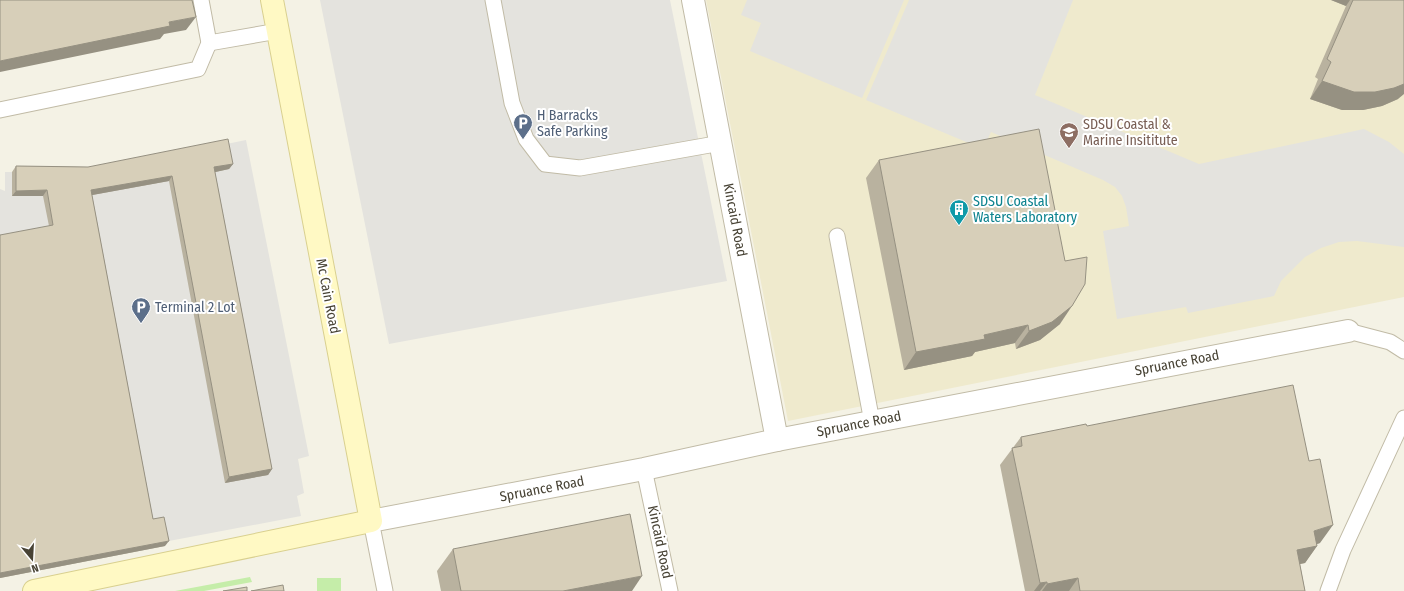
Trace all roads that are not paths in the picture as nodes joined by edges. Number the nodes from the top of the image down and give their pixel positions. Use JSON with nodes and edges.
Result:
{"nodes":[{"id":1,"x":201,"y":0,"type":"edge"},
{"id":2,"x":272,"y":0,"type":"edge"},
{"id":3,"x":493,"y":0,"type":"edge"},
{"id":4,"x":693,"y":0,"type":"edge"},
{"id":5,"x":278,"y":31,"type":"junction"},
{"id":6,"x":209,"y":43,"type":"junction"},
{"id":7,"x":0,"y":110,"type":"edge"},
{"id":8,"x":720,"y":143,"type":"junction"},
{"id":9,"x":837,"y":236,"type":"dead end"},
{"id":10,"x":1348,"y":331,"type":"joint"},
{"id":11,"x":1404,"y":351,"type":"edge"},
{"id":12,"x":1404,"y":418,"type":"edge"},
{"id":13,"x":872,"y":422,"type":"junction"},
{"id":14,"x":777,"y":440,"type":"junction"},
{"id":15,"x":644,"y":469,"type":"junction"},
{"id":16,"x":371,"y":521,"type":"junction"},
{"id":17,"x":34,"y":591,"type":"edge"},
{"id":18,"x":385,"y":591,"type":"edge"},
{"id":19,"x":670,"y":591,"type":"edge"},
{"id":20,"x":1328,"y":591,"type":"edge"}],
"edges":[{"from":1,"to":6,"type":"lane"},
{"from":2,"to":5,"type":"street","name":"Mc Cain Road"},
{"from":3,"to":8,"type":"lane"},
{"from":4,"to":8,"type":"street","name":"Kincaid Road"},
{"from":5,"to":6,"type":"lane"},
{"from":5,"to":16,"type":"street","name":"Mc Cain Road"},
{"from":6,"to":7,"type":"lane"},
{"from":8,"to":14,"type":"street","name":"Kincaid Road"},
{"from":9,"to":13,"type":"lane"},
{"from":10,"to":11,"type":"lane"},
{"from":10,"to":13,"type":"street","name":"Spruance Road"},
{"from":12,"to":20,"type":"lane"},
{"from":13,"to":14,"type":"street","name":"Spruance Road"},
{"from":14,"to":15,"type":"street","name":"Spruance Road"},
{"from":15,"to":16,"type":"street","name":"Spruance Road"},
{"from":15,"to":19,"type":"lane","name":"Kincaid Road"},
{"from":16,"to":17,"type":"street"},
{"from":16,"to":18,"type":"lane","name":"Mc Cain Road"}]}
